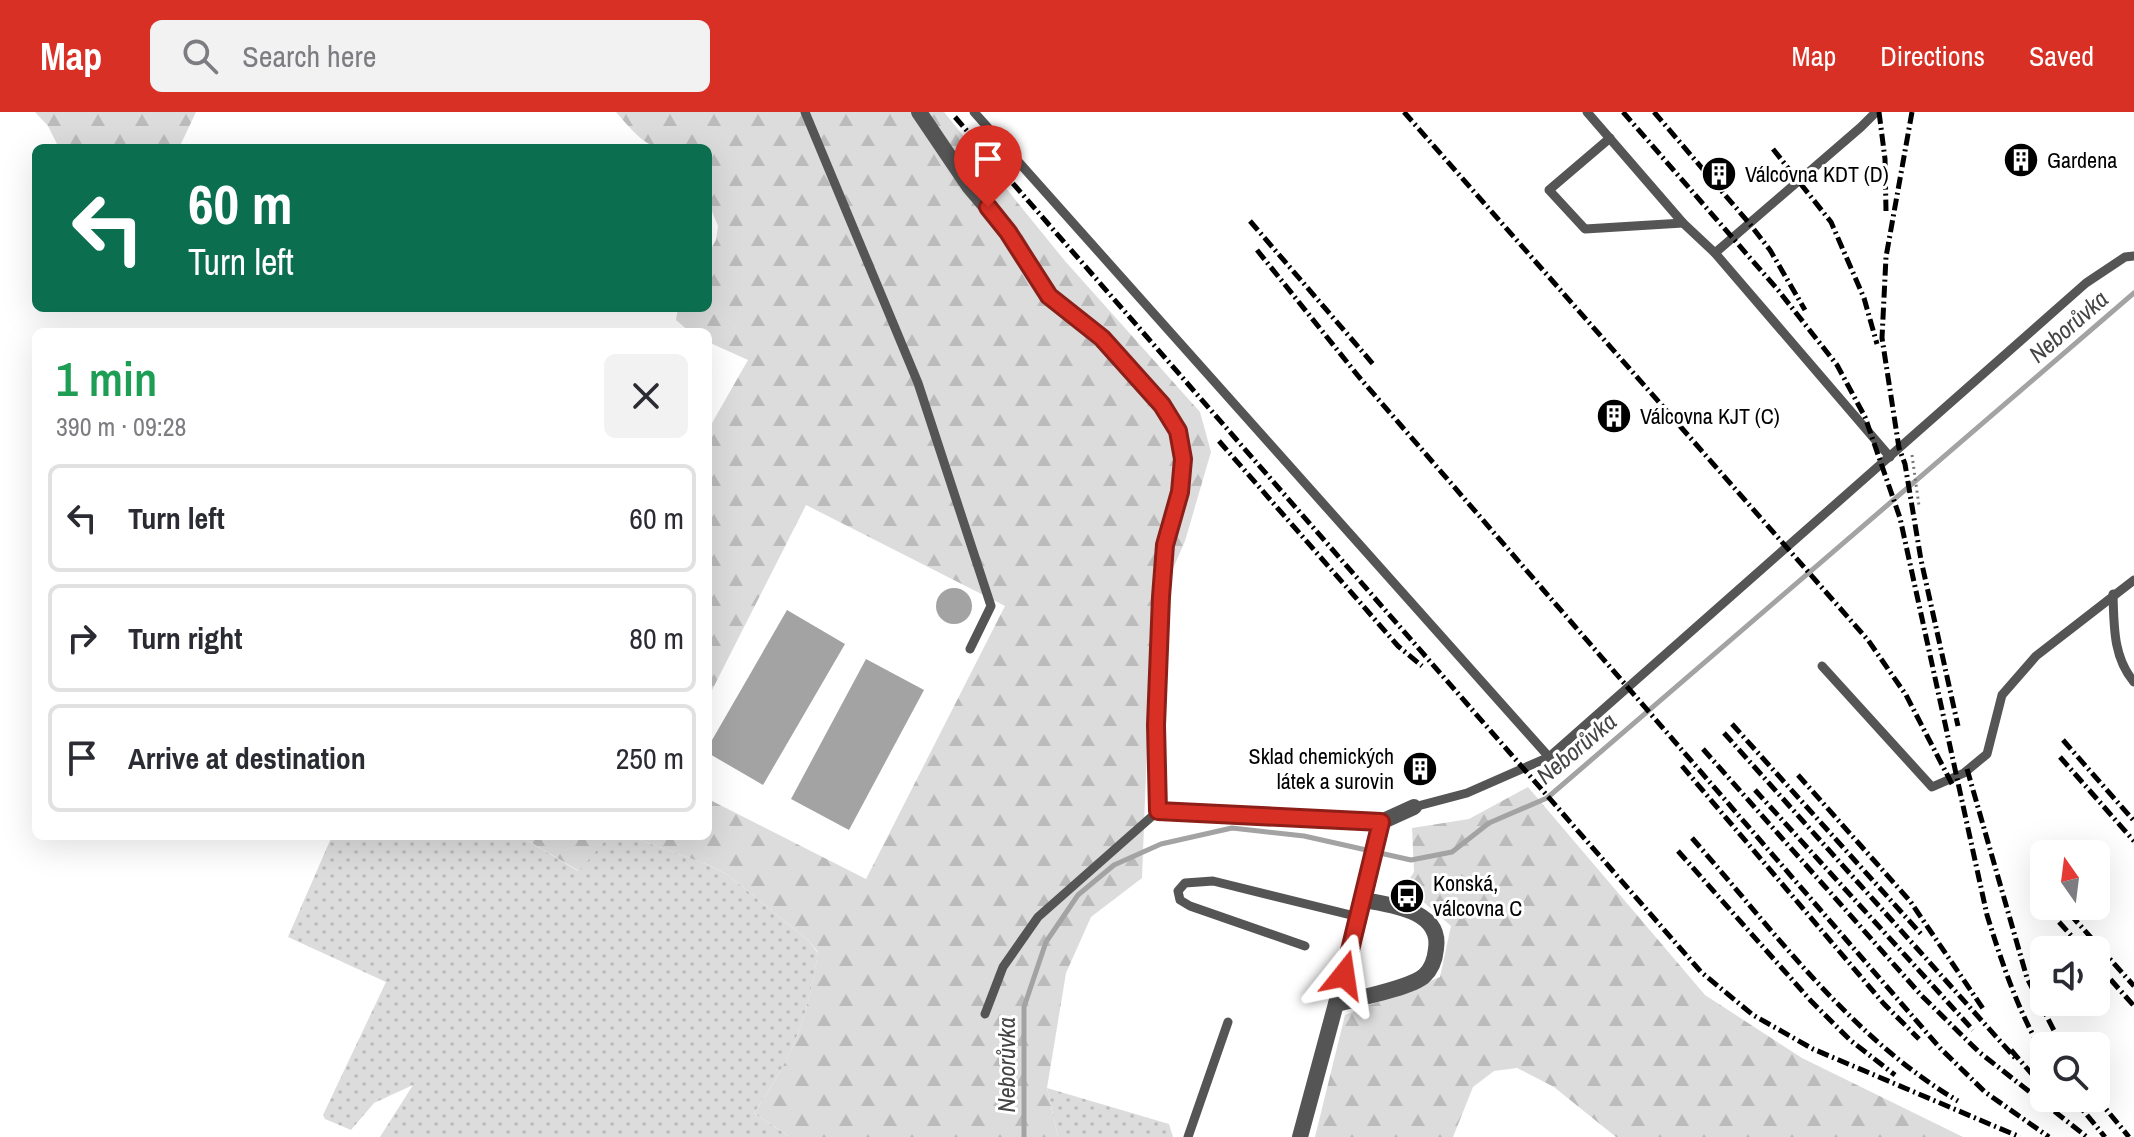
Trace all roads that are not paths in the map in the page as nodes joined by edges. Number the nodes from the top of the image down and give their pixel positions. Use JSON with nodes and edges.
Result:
{"nodes":[{"id":1,"x":805,"y":112,"type":"edge"},
{"id":2,"x":919,"y":112,"type":"edge"},
{"id":3,"x":974,"y":112,"type":"edge"},
{"id":4,"x":1587,"y":112,"type":"edge"},
{"id":5,"x":1876,"y":112,"type":"edge"},
{"id":6,"x":1610,"y":138,"type":"junction"},
{"id":7,"x":1683,"y":223,"type":"junction"},
{"id":8,"x":1715,"y":253,"type":"junction"},
{"id":9,"x":2134,"y":256,"type":"edge"},
{"id":10,"x":1890,"y":457,"type":"junction"},
{"id":11,"x":2134,"y":580,"type":"edge"},
{"id":12,"x":2113,"y":594,"type":"junction"},
{"id":13,"x":970,"y":649,"type":"dead end"},
{"id":14,"x":1822,"y":666,"type":"dead end"},
{"id":15,"x":2134,"y":682,"type":"edge"},
{"id":16,"x":1549,"y":757,"type":"junction"},
{"id":17,"x":1414,"y":807,"type":"joint"},
{"id":18,"x":1158,"y":811,"type":"junction"},
{"id":19,"x":1380,"y":827,"type":"junction"},
{"id":20,"x":1364,"y":900,"type":"junction"},
{"id":21,"x":1359,"y":917,"type":"junction"},
{"id":22,"x":1305,"y":946,"type":"dead end"},
{"id":23,"x":1336,"y":1004,"type":"junction"},
{"id":24,"x":985,"y":1014,"type":"dead end"},
{"id":25,"x":1228,"y":1022,"type":"dead end"},
{"id":26,"x":1188,"y":1137,"type":"edge"},
{"id":27,"x":1300,"y":1137,"type":"edge"}],
"edges":[{"from":1,"to":13,"type":"lane"},
{"from":2,"to":18,"type":"street"},
{"from":3,"to":16,"type":"lane"},
{"from":4,"to":6,"type":"lane"},
{"from":5,"to":8,"type":"lane"},
{"from":6,"to":7,"type":"lane"},
{"from":6,"to":7,"type":"lane"},
{"from":7,"to":8,"type":"lane"},
{"from":8,"to":10,"type":"lane"},
{"from":9,"to":10,"type":"lane"},
{"from":10,"to":16,"type":"lane"},
{"from":11,"to":12,"type":"lane"},
{"from":12,"to":14,"type":"lane"},
{"from":12,"to":15,"type":"lane"},
{"from":16,"to":17,"type":"lane"},
{"from":17,"to":19,"type":"street"},
{"from":18,"to":19,"type":"street"},
{"from":18,"to":24,"type":"lane"},
{"from":19,"to":20,"type":"street"},
{"from":20,"to":21,"type":"street"},
{"from":20,"to":23,"type":"street"},
{"from":21,"to":22,"type":"lane"},
{"from":21,"to":23,"type":"street"},
{"from":23,"to":27,"type":"street"},
{"from":25,"to":26,"type":"lane"}]}
